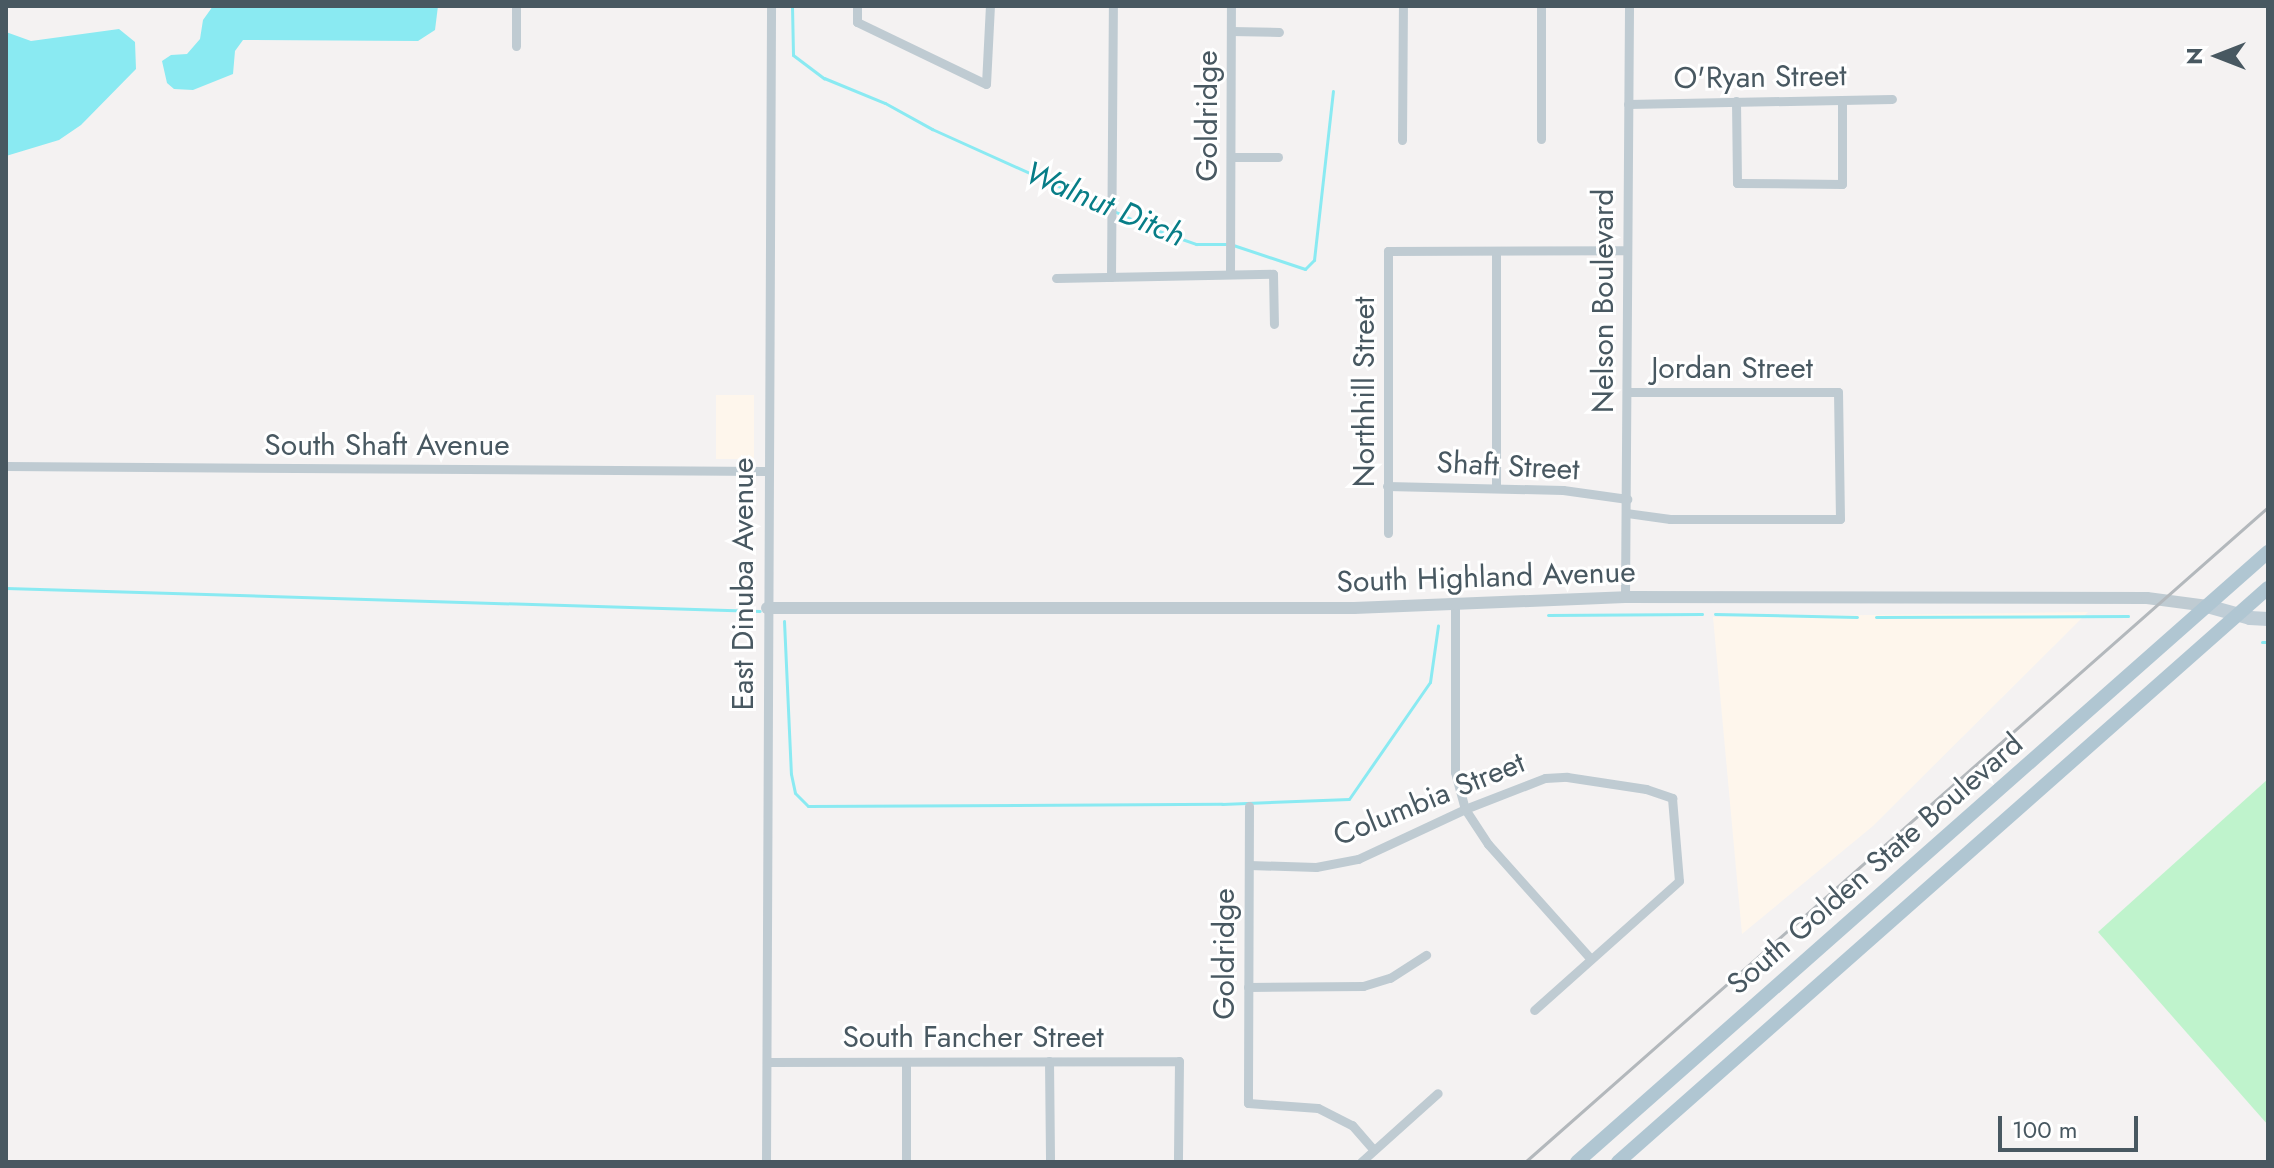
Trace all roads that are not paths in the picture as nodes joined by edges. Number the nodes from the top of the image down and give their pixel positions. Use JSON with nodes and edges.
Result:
{"nodes":[{"id":1,"x":516,"y":6,"type":"edge"},
{"id":2,"x":771,"y":6,"type":"edge"},
{"id":3,"x":857,"y":6,"type":"edge"},
{"id":4,"x":990,"y":6,"type":"edge"},
{"id":5,"x":1113,"y":6,"type":"edge"},
{"id":6,"x":1231,"y":6,"type":"edge"},
{"id":7,"x":1403,"y":6,"type":"edge"},
{"id":8,"x":1541,"y":6,"type":"edge"},
{"id":9,"x":1629,"y":6,"type":"edge"},
{"id":10,"x":1231,"y":31,"type":"junction"},
{"id":11,"x":1279,"y":32,"type":"dead end"},
{"id":12,"x":516,"y":46,"type":"dead end"},
{"id":13,"x":1892,"y":99,"type":"dead end"},
{"id":14,"x":1842,"y":100,"type":"junction"},
{"id":15,"x":1736,"y":101,"type":"junction"},
{"id":16,"x":1628,"y":104,"type":"junction"},
{"id":17,"x":1541,"y":139,"type":"dead end"},
{"id":18,"x":1402,"y":140,"type":"dead end"},
{"id":19,"x":1231,"y":157,"type":"junction"},
{"id":20,"x":1278,"y":157,"type":"dead end"},
{"id":21,"x":1627,"y":250,"type":"junction"},
{"id":22,"x":1496,"y":252,"type":"junction"},
{"id":23,"x":1230,"y":274,"type":"junction"},
{"id":24,"x":1111,"y":277,"type":"junction"},
{"id":25,"x":1056,"y":278,"type":"dead end"},
{"id":26,"x":1274,"y":324,"type":"dead end"},
{"id":27,"x":1627,"y":392,"type":"junction"},
{"id":28,"x":6,"y":466,"type":"edge"},
{"id":29,"x":767,"y":471,"type":"junction"},
{"id":30,"x":1387,"y":486,"type":"junction"},
{"id":31,"x":1496,"y":488,"type":"junction"},
{"id":32,"x":1627,"y":499,"type":"junction"},
{"id":33,"x":1627,"y":513,"type":"junction"},
{"id":34,"x":1388,"y":533,"type":"dead end"},
{"id":35,"x":2268,"y":552,"type":"edge"},
{"id":36,"x":2268,"y":588,"type":"edge"},
{"id":37,"x":1625,"y":597,"type":"junction"},
{"id":38,"x":1455,"y":601,"type":"junction"},
{"id":39,"x":2207,"y":606,"type":"junction"},
{"id":40,"x":767,"y":608,"type":"junction"},
{"id":41,"x":2238,"y":615,"type":"junction"},
{"id":42,"x":2268,"y":619,"type":"edge"},
{"id":43,"x":1249,"y":806,"type":"dead end"},
{"id":44,"x":1465,"y":809,"type":"junction"},
{"id":45,"x":1249,"y":865,"type":"junction"},
{"id":46,"x":1426,"y":955,"type":"dead end"},
{"id":47,"x":1591,"y":959,"type":"junction"},
{"id":48,"x":1248,"y":987,"type":"junction"},
{"id":49,"x":1534,"y":1010,"type":"dead end"},
{"id":50,"x":1049,"y":1061,"type":"junction"},
{"id":51,"x":767,"y":1062,"type":"junction"},
{"id":52,"x":906,"y":1062,"type":"junction"},
{"id":53,"x":1438,"y":1093,"type":"dead end"},
{"id":54,"x":1374,"y":1150,"type":"junction"},
{"id":55,"x":766,"y":1162,"type":"edge"},
{"id":56,"x":906,"y":1162,"type":"edge"},
{"id":57,"x":1050,"y":1162,"type":"edge"},
{"id":58,"x":1178,"y":1162,"type":"edge"},
{"id":59,"x":1361,"y":1162,"type":"edge"},
{"id":60,"x":1577,"y":1162,"type":"edge"},
{"id":61,"x":1618,"y":1162,"type":"edge"}],
"edges":[{"from":1,"to":12,"type":"street"},
{"from":2,"to":29,"type":"street","name":"East Dinuba Avenue"},
{"from":3,"to":4,"type":"street"},
{"from":5,"to":24,"type":"street"},
{"from":6,"to":10,"type":"street","name":"Goldridge"},
{"from":7,"to":18,"type":"street"},
{"from":8,"to":17,"type":"street"},
{"from":9,"to":16,"type":"street","name":"Nelson Boulevard"},
{"from":10,"to":11,"type":"street"},
{"from":10,"to":19,"type":"street","name":"Goldridge"},
{"from":13,"to":14,"type":"street","name":"O'Ryan Street"},
{"from":14,"to":15,"type":"street","name":"O'Ryan Street"},
{"from":14,"to":15,"type":"street"},
{"from":15,"to":16,"type":"street","name":"O'Ryan Street"},
{"from":16,"to":21,"type":"street","name":"Nelson Boulevard"},
{"from":19,"to":20,"type":"street"},
{"from":19,"to":23,"type":"street","name":"Goldridge"},
{"from":21,"to":22,"type":"street"},
{"from":21,"to":27,"type":"street","name":"Nelson Boulevard"},
{"from":22,"to":30,"type":"street","name":"Northhill Street"},
{"from":22,"to":31,"type":"street"},
{"from":23,"to":24,"type":"street"},
{"from":23,"to":26,"type":"street"},
{"from":24,"to":25,"type":"street"},
{"from":27,"to":32,"type":"street","name":"Nelson Boulevard"},
{"from":27,"to":33,"type":"street","name":"Jordan Street"},
{"from":28,"to":29,"type":"street","name":"South Shaft Avenue"},
{"from":29,"to":40,"type":"street","name":"East Dinuba Avenue"},
{"from":30,"to":31,"type":"street","name":"Shaft Street"},
{"from":30,"to":34,"type":"street","name":"Northhill Street"},
{"from":31,"to":32,"type":"street","name":"Shaft Street"},
{"from":32,"to":33,"type":"street","name":"Nelson Boulevard"},
{"from":33,"to":37,"type":"street","name":"Nelson Boulevard"},
{"from":35,"to":39,"type":"main road","name":"South Golden State Boulevard"},
{"from":36,"to":41,"type":"main road","name":"South Golden State Boulevard"},
{"from":37,"to":38,"type":"street","name":"South Highland Avenue"},
{"from":37,"to":39,"type":"street","name":"South Highland Avenue"},
{"from":38,"to":40,"type":"street","name":"South Highland Avenue"},
{"from":38,"to":44,"type":"street"},
{"from":39,"to":41,"type":"main road"},
{"from":39,"to":60,"type":"main road","name":"South Golden State Boulevard"},
{"from":40,"to":51,"type":"street","name":"East Dinuba Avenue"},
{"from":41,"to":42,"type":"main road"},
{"from":41,"to":61,"type":"main road","name":"South Golden State Boulevard"},
{"from":43,"to":45,"type":"street","name":"Goldridge"},
{"from":44,"to":45,"type":"street","name":"Columbia Street"},
{"from":44,"to":47,"type":"street"},
{"from":44,"to":47,"type":"street","name":"Columbia Street"},
{"from":45,"to":48,"type":"street","name":"Goldridge"},
{"from":46,"to":48,"type":"street"},
{"from":47,"to":49,"type":"street"},
{"from":48,"to":54,"type":"street","name":"Goldridge"},
{"from":50,"to":52,"type":"street","name":"South Fancher Street"},
{"from":50,"to":57,"type":"street"},
{"from":50,"to":58,"type":"street","name":"South Fancher Street"},
{"from":51,"to":52,"type":"street","name":"South Fancher Street"},
{"from":51,"to":55,"type":"street","name":"East Dinuba Avenue"},
{"from":52,"to":56,"type":"street"},
{"from":53,"to":54,"type":"street"},
{"from":54,"to":59,"type":"street"}]}
